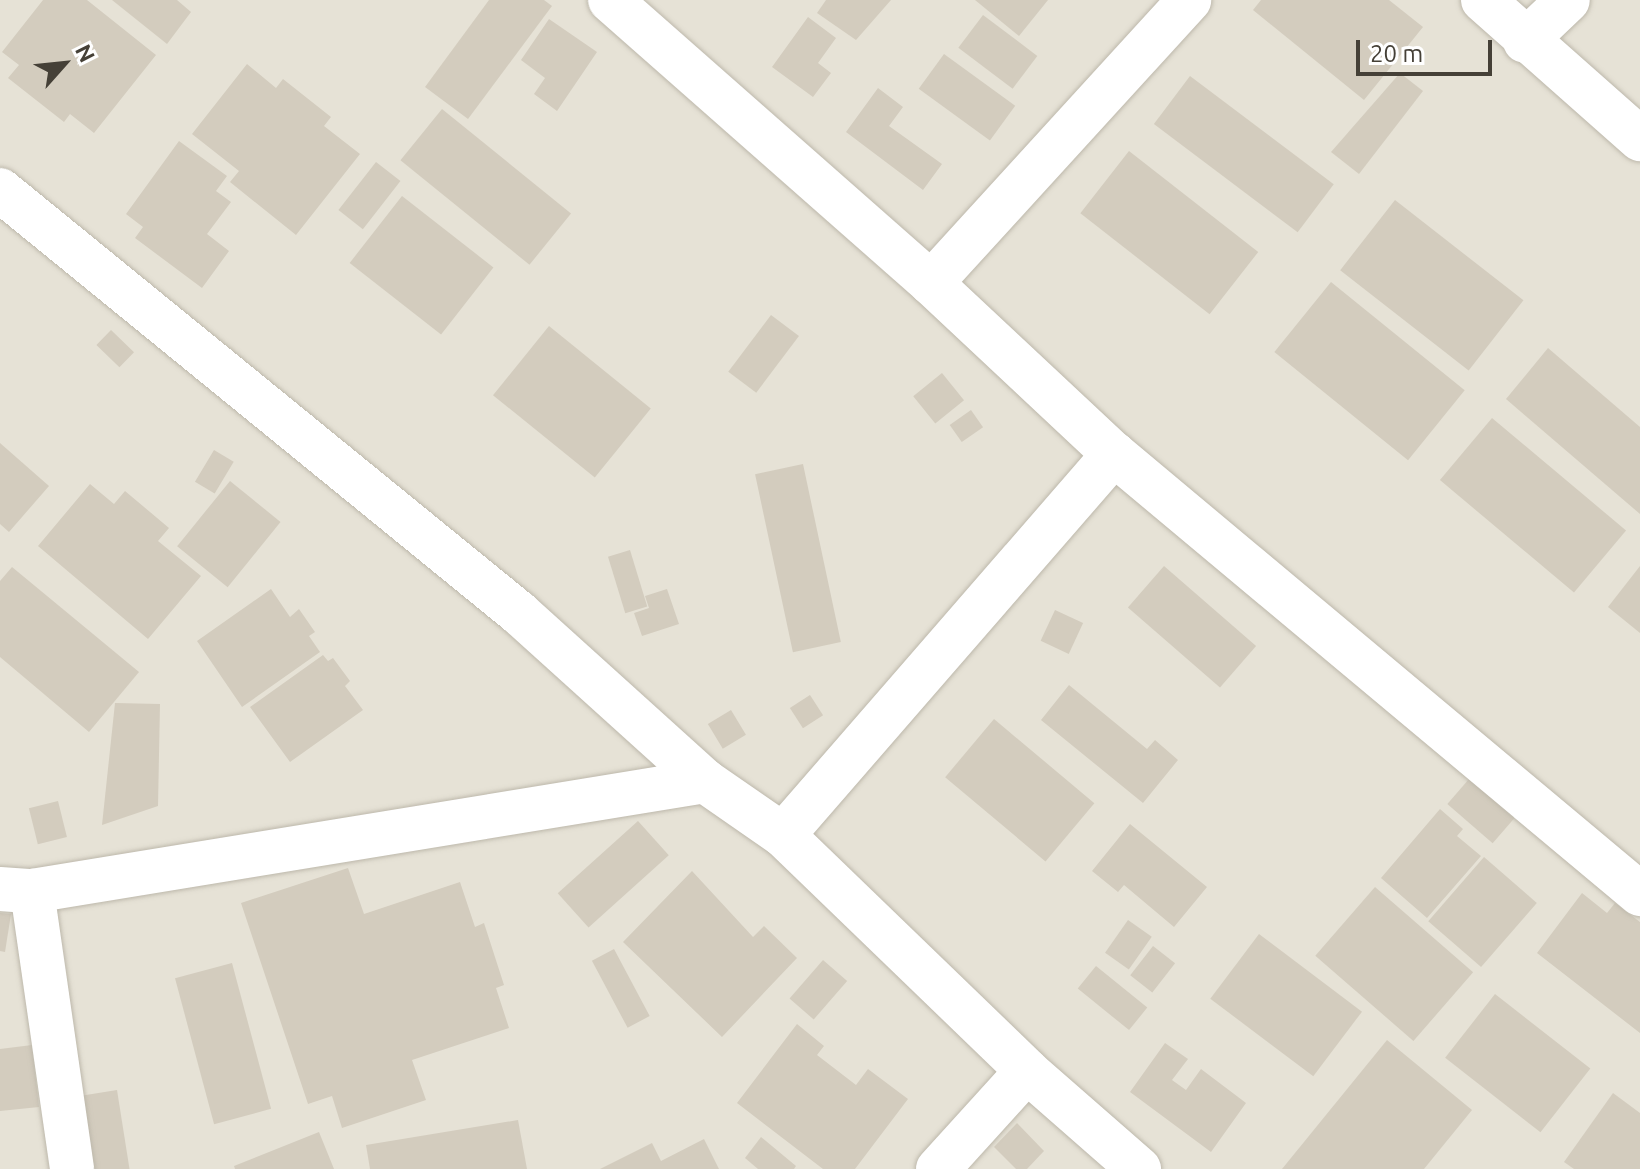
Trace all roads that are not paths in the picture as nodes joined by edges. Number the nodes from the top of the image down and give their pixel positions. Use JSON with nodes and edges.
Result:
{"nodes":[{"id":1,"x":610,"y":0,"type":"edge"},
{"id":2,"x":1189,"y":0,"type":"edge"},
{"id":3,"x":1483,"y":0,"type":"edge"},
{"id":4,"x":1568,"y":0,"type":"edge"},
{"id":5,"x":1525,"y":41,"type":"junction"},
{"id":6,"x":1640,"y":139,"type":"edge"},
{"id":7,"x":0,"y":190,"type":"edge"},
{"id":8,"x":931,"y":283,"type":"junction"},
{"id":9,"x":1114,"y":454,"type":"junction"},
{"id":10,"x":705,"y":781,"type":"junction"},
{"id":11,"x":783,"y":835,"type":"junction"},
{"id":12,"x":16,"y":890,"type":"edge"},
{"id":13,"x":1640,"y":894,"type":"edge"},
{"id":14,"x":1027,"y":1071,"type":"junction"},
{"id":15,"x":72,"y":1169,"type":"edge"},
{"id":16,"x":938,"y":1169,"type":"edge"},
{"id":17,"x":1139,"y":1169,"type":"edge"}],
"edges":[{"from":1,"to":8,"type":"street"},
{"from":2,"to":8,"type":"street"},
{"from":3,"to":5,"type":"street"},
{"from":4,"to":5,"type":"street"},
{"from":5,"to":6,"type":"street"},
{"from":7,"to":10,"type":"street"},
{"from":8,"to":9,"type":"street"},
{"from":9,"to":11,"type":"street"},
{"from":9,"to":13,"type":"street"},
{"from":10,"to":11,"type":"street"},
{"from":10,"to":12,"type":"street"},
{"from":11,"to":14,"type":"street"},
{"from":12,"to":15,"type":"street"},
{"from":14,"to":16,"type":"street"},
{"from":14,"to":17,"type":"street"}]}
